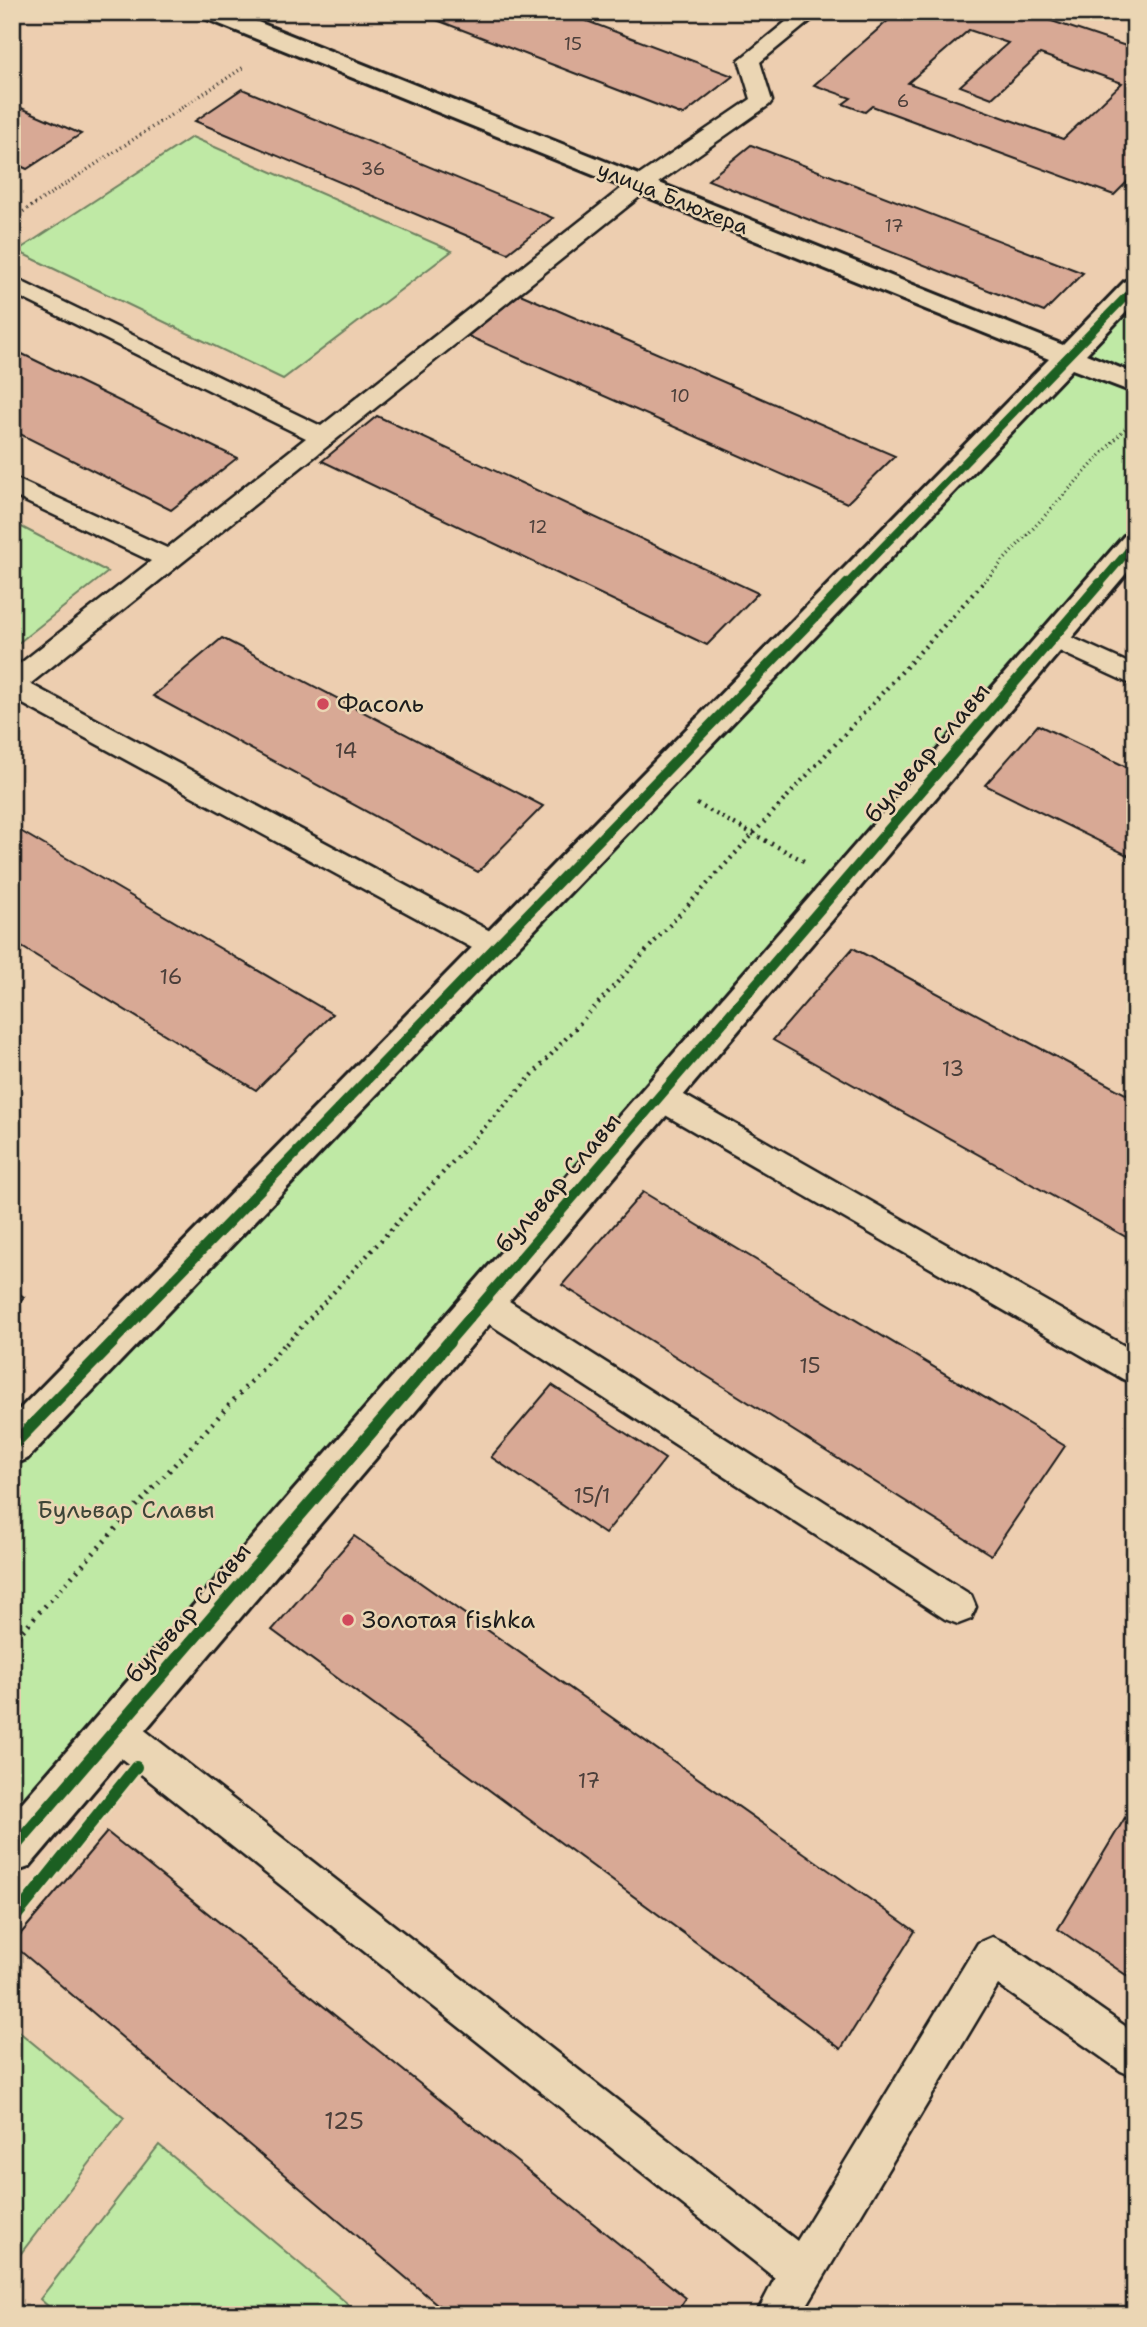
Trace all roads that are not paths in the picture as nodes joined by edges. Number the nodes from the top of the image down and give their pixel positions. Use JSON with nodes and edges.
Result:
{"nodes":[{"id":1,"x":211,"y":12,"type":"edge"},
{"id":2,"x":811,"y":12,"type":"edge"},
{"id":3,"x":640,"y":185,"type":"junction"},
{"id":4,"x":12,"y":284,"type":"edge"},
{"id":5,"x":1135,"y":287,"type":"edge"},
{"id":6,"x":1066,"y":357,"type":"junction"},
{"id":7,"x":1135,"y":384,"type":"edge"},
{"id":8,"x":323,"y":438,"type":"junction"},
{"id":9,"x":12,"y":485,"type":"edge"},
{"id":10,"x":1135,"y":543,"type":"edge"},
{"id":11,"x":169,"y":559,"type":"junction"},
{"id":12,"x":1053,"y":638,"type":"junction"},
{"id":13,"x":1135,"y":677,"type":"edge"},
{"id":14,"x":12,"y":685,"type":"edge"},
{"id":15,"x":495,"y":947,"type":"junction"},
{"id":16,"x":659,"y":1096,"type":"junction"},
{"id":17,"x":483,"y":1302,"type":"junction"},
{"id":18,"x":1135,"y":1369,"type":"edge"},
{"id":19,"x":12,"y":1446,"type":"edge"},
{"id":20,"x":958,"y":1607,"type":"dead end"},
{"id":21,"x":115,"y":1730,"type":"junction"},
{"id":22,"x":12,"y":1850,"type":"edge"},
{"id":23,"x":1135,"y":2057,"type":"edge"},
{"id":24,"x":803,"y":2273,"type":"junction"},
{"id":25,"x":777,"y":2315,"type":"edge"}],
"edges":[{"from":1,"to":3,"type":"street","name":"улица Блюхера"},
{"from":2,"to":3,"type":"lane"},
{"from":3,"to":6,"type":"street","name":"улица Блюхера"},
{"from":3,"to":8,"type":"lane"},
{"from":4,"to":8,"type":"lane"},
{"from":5,"to":6,"type":"street"},
{"from":6,"to":7,"type":"street","name":"улица Блюхера"},
{"from":6,"to":15,"type":"street"},
{"from":8,"to":11,"type":"lane"},
{"from":9,"to":11,"type":"lane"},
{"from":10,"to":12,"type":"street","name":"бульвар Славы"},
{"from":11,"to":14,"type":"lane"},
{"from":12,"to":13,"type":"lane"},
{"from":12,"to":16,"type":"street","name":"бульвар Славы"},
{"from":14,"to":15,"type":"lane"},
{"from":15,"to":19,"type":"street"},
{"from":16,"to":17,"type":"street","name":"бульвар Славы"},
{"from":16,"to":18,"type":"lane"},
{"from":17,"to":20,"type":"lane"},
{"from":17,"to":21,"type":"street","name":"бульвар Славы"},
{"from":21,"to":22,"type":"street","name":"бульвар Славы"},
{"from":21,"to":24,"type":"lane"},
{"from":23,"to":24,"type":"lane"},
{"from":24,"to":25,"type":"lane"}]}
